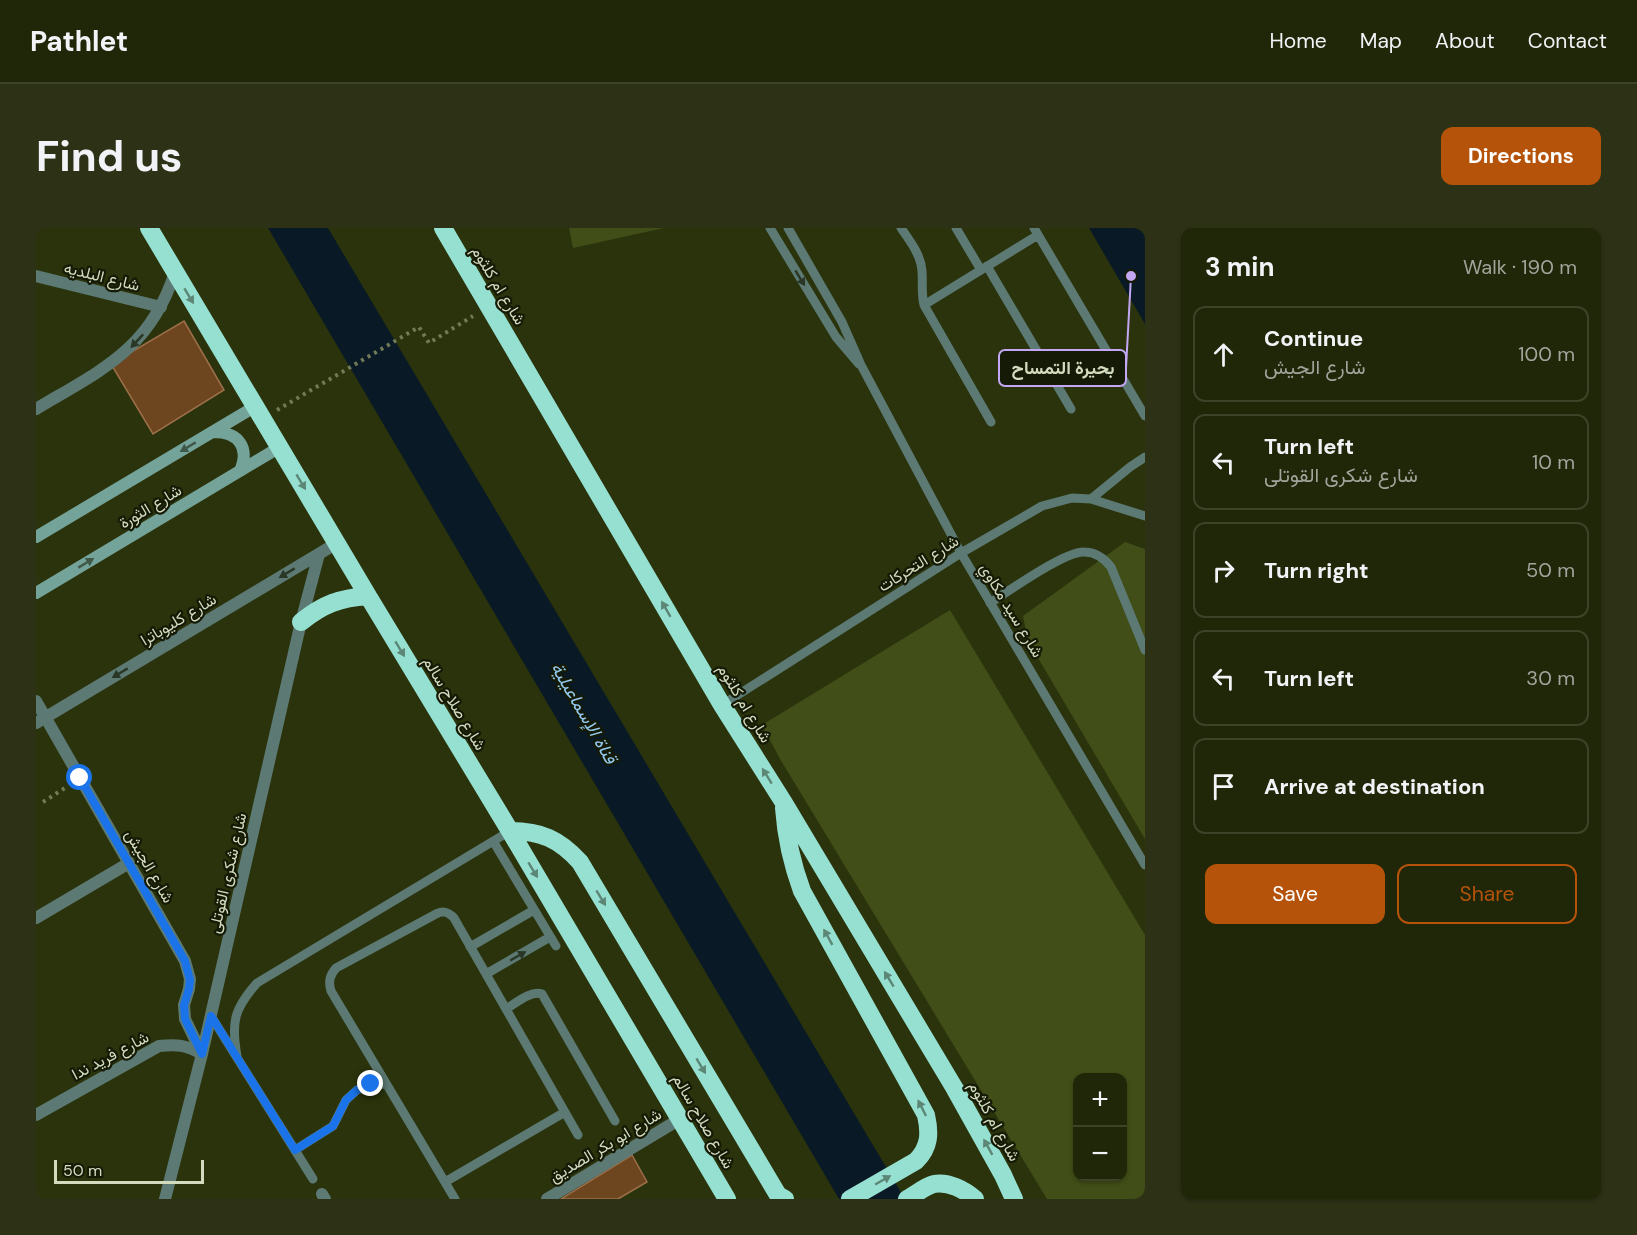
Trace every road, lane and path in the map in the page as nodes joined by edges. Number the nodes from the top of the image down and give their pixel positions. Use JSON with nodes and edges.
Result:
{"nodes":[{"id":1,"x":149,"y":228,"type":"edge"},
{"id":2,"x":443,"y":228,"type":"edge"},
{"id":3,"x":770,"y":228,"type":"edge"},
{"id":4,"x":788,"y":228,"type":"edge"},
{"id":5,"x":902,"y":228,"type":"edge"},
{"id":6,"x":956,"y":228,"type":"edge"},
{"id":7,"x":1036,"y":232,"type":"edge"},
{"id":8,"x":984,"y":268,"type":"junction"},
{"id":9,"x":175,"y":272,"type":"junction"},
{"id":10,"x":36,"y":276,"type":"edge"},
{"id":11,"x":924,"y":305,"type":"junction"},
{"id":12,"x":489,"y":306,"type":"junction"},
{"id":13,"x":161,"y":307,"type":"junction"},
{"id":14,"x":861,"y":365,"type":"junction"},
{"id":15,"x":36,"y":409,"type":"edge"},
{"id":16,"x":1071,"y":409,"type":"dead end"},
{"id":17,"x":260,"y":412,"type":"junction"},
{"id":18,"x":1145,"y":416,"type":"edge"},
{"id":19,"x":991,"y":422,"type":"dead end"},
{"id":20,"x":214,"y":432,"type":"junction"},
{"id":21,"x":280,"y":447,"type":"junction"},
{"id":22,"x":1145,"y":457,"type":"edge"},
{"id":23,"x":240,"y":471,"type":"junction"},
{"id":24,"x":1091,"y":499,"type":"junction"},
{"id":25,"x":1145,"y":516,"type":"edge"},
{"id":26,"x":36,"y":537,"type":"edge"},
{"id":27,"x":337,"y":543,"type":"junction"},
{"id":28,"x":961,"y":553,"type":"junction"},
{"id":29,"x":319,"y":554,"type":"junction"},
{"id":30,"x":36,"y":593,"type":"edge"},
{"id":31,"x":368,"y":596,"type":"junction"},
{"id":32,"x":990,"y":603,"type":"junction"},
{"id":33,"x":301,"y":622,"type":"junction"},
{"id":34,"x":1145,"y":650,"type":"edge"},
{"id":35,"x":36,"y":701,"type":"edge"},
{"id":36,"x":722,"y":705,"type":"junction"},
{"id":37,"x":41,"y":720,"type":"edge"},
{"id":38,"x":80,"y":778,"type":"junction"},
{"id":39,"x":43,"y":802,"type":"dead end"},
{"id":40,"x":784,"y":803,"type":"junction"},
{"id":41,"x":510,"y":831,"type":"junction"},
{"id":42,"x":493,"y":841,"type":"junction"},
{"id":43,"x":129,"y":863,"type":"junction"},
{"id":44,"x":1145,"y":866,"type":"edge"},
{"id":45,"x":534,"y":910,"type":"junction"},
{"id":46,"x":36,"y":918,"type":"edge"},
{"id":47,"x":550,"y":937,"type":"junction"},
{"id":48,"x":556,"y":946,"type":"dead end"},
{"id":49,"x":470,"y":947,"type":"junction"},
{"id":50,"x":486,"y":974,"type":"junction"},
{"id":51,"x":506,"y":1009,"type":"junction"},
{"id":52,"x":211,"y":1016,"type":"junction"},
{"id":53,"x":202,"y":1054,"type":"junction"},
{"id":54,"x":237,"y":1056,"type":"junction"},
{"id":55,"x":386,"y":1084,"type":"junction"},
{"id":56,"x":565,"y":1112,"type":"junction"},
{"id":57,"x":36,"y":1115,"type":"edge"},
{"id":58,"x":680,"y":1119,"type":"junction"},
{"id":59,"x":615,"y":1120,"type":"dead end"},
{"id":60,"x":578,"y":1136,"type":"dead end"},
{"id":61,"x":295,"y":1150,"type":"junction"},
{"id":62,"x":313,"y":1179,"type":"dead end"},
{"id":63,"x":445,"y":1182,"type":"junction"},
{"id":64,"x":165,"y":1199,"type":"edge"},
{"id":65,"x":455,"y":1199,"type":"edge"},
{"id":66,"x":547,"y":1199,"type":"edge"},
{"id":67,"x":727,"y":1199,"type":"edge"},
{"id":68,"x":785,"y":1199,"type":"edge"},
{"id":69,"x":850,"y":1199,"type":"edge"},
{"id":70,"x":907,"y":1199,"type":"edge"},
{"id":71,"x":975,"y":1199,"type":"edge"},
{"id":72,"x":1014,"y":1199,"type":"edge"}],
"edges":[{"from":1,"to":9,"type":"highway","name":"شارع صلاح سالم"},
{"from":2,"to":12,"type":"highway","name":"شارع ام كلثوم"},
{"from":3,"to":14,"type":"lane","name":"شارع سيد مكاوي","one_way":true},
{"from":4,"to":14,"type":"lane","name":"شارع سيد مكاوي"},
{"from":5,"to":11,"type":"lane"},
{"from":6,"to":8,"type":"lane"},
{"from":7,"to":8,"type":"lane"},
{"from":7,"to":18,"type":"lane"},
{"from":8,"to":11,"type":"lane"},
{"from":8,"to":16,"type":"lane"},
{"from":9,"to":13,"type":"street"},
{"from":9,"to":17,"type":"highway","name":"شارع صلاح سالم","one_way":true},
{"from":10,"to":13,"type":"street","name":"شارع البلديه"},
{"from":11,"to":19,"type":"lane"},
{"from":12,"to":17,"type":"path"},
{"from":36,"to":12,"type":"highway","name":"شارع ام كلثوم","one_way":true},
{"from":13,"to":15,"type":"street","one_way":true},
{"from":14,"to":28,"type":"lane","name":"شارع سيد مكاوي"},
{"from":17,"to":20,"type":"street","name":"شارع الثورة"},
{"from":17,"to":21,"type":"highway","name":"شارع صلاح سالم"},
{"from":20,"to":23,"type":"street"},
{"from":20,"to":26,"type":"street","name":"شارع الثورة","one_way":true},
{"from":21,"to":23,"type":"street","name":"شارع الثورة"},
{"from":21,"to":27,"type":"highway","name":"شارع صلاح سالم","one_way":true},
{"from":22,"to":24,"type":"lane"},
{"from":30,"to":23,"type":"street","name":"شارع الثورة","one_way":true},
{"from":24,"to":25,"type":"lane","name":"شارع التحركات"},
{"from":24,"to":28,"type":"lane","name":"شارع التحركات"},
{"from":27,"to":29,"type":"street","name":"شارع كليوباترا"},
{"from":27,"to":31,"type":"highway","name":"شارع صلاح سالم"},
{"from":28,"to":32,"type":"lane","name":"شارع سيد مكاوي"},
{"from":28,"to":36,"type":"lane","name":"شارع التحركات"},
{"from":29,"to":33,"type":"street","name":"شارع شكرى القوتلى"},
{"from":29,"to":37,"type":"street","name":"شارع كليوباترا","one_way":true},
{"from":31,"to":33,"type":"highway"},
{"from":31,"to":41,"type":"highway","name":"شارع صلاح سالم","one_way":true},
{"from":32,"to":34,"type":"lane"},
{"from":32,"to":44,"type":"lane","name":"شارع سيد مكاوي"},
{"from":33,"to":52,"type":"street","name":"شارع شكرى القوتلى"},
{"from":35,"to":37,"type":"street","name":"شارع الجيش"},
{"from":40,"to":36,"type":"highway","name":"شارع ام كلثوم","one_way":true},
{"from":37,"to":38,"type":"street","name":"شارع الجيش"},
{"from":38,"to":39,"type":"path"},
{"from":38,"to":43,"type":"street","name":"شارع الجيش"},
{"from":69,"to":40,"type":"highway","one_way":true},
{"from":72,"to":40,"type":"highway","name":"شارع ام كلثوم","one_way":true},
{"from":41,"to":42,"type":"lane"},
{"from":41,"to":58,"type":"highway","name":"شارع صلاح سالم","one_way":true},
{"from":41,"to":68,"type":"highway","one_way":true},
{"from":42,"to":45,"type":"lane"},
{"from":42,"to":54,"type":"lane"},
{"from":43,"to":46,"type":"street"},
{"from":43,"to":53,"type":"street","name":"شارع الجيش"},
{"from":45,"to":47,"type":"lane"},
{"from":45,"to":49,"type":"lane"},
{"from":47,"to":48,"type":"lane"},
{"from":50,"to":47,"type":"lane","one_way":true},
{"from":49,"to":50,"type":"lane"},
{"from":49,"to":55,"type":"lane"},
{"from":50,"to":51,"type":"lane"},
{"from":51,"to":56,"type":"lane"},
{"from":51,"to":59,"type":"lane"},
{"from":52,"to":53,"type":"street","name":"شارع شكرى القوتلى"},
{"from":52,"to":54,"type":"lane"},
{"from":53,"to":57,"type":"street","name":"شارع فريد ندا"},
{"from":53,"to":64,"type":"street","name":"شارع شكرى القوتلى"},
{"from":54,"to":61,"type":"lane"},
{"from":55,"to":61,"type":"lane"},
{"from":55,"to":63,"type":"lane"},
{"from":56,"to":60,"type":"lane"},
{"from":56,"to":63,"type":"lane"},
{"from":58,"to":66,"type":"street","name":"شارع ابو بكر الصديق"},
{"from":58,"to":67,"type":"highway","name":"شارع صلاح سالم"},
{"from":61,"to":62,"type":"lane"},
{"from":63,"to":65,"type":"lane"},
{"from":70,"to":71,"type":"highway"}]}
